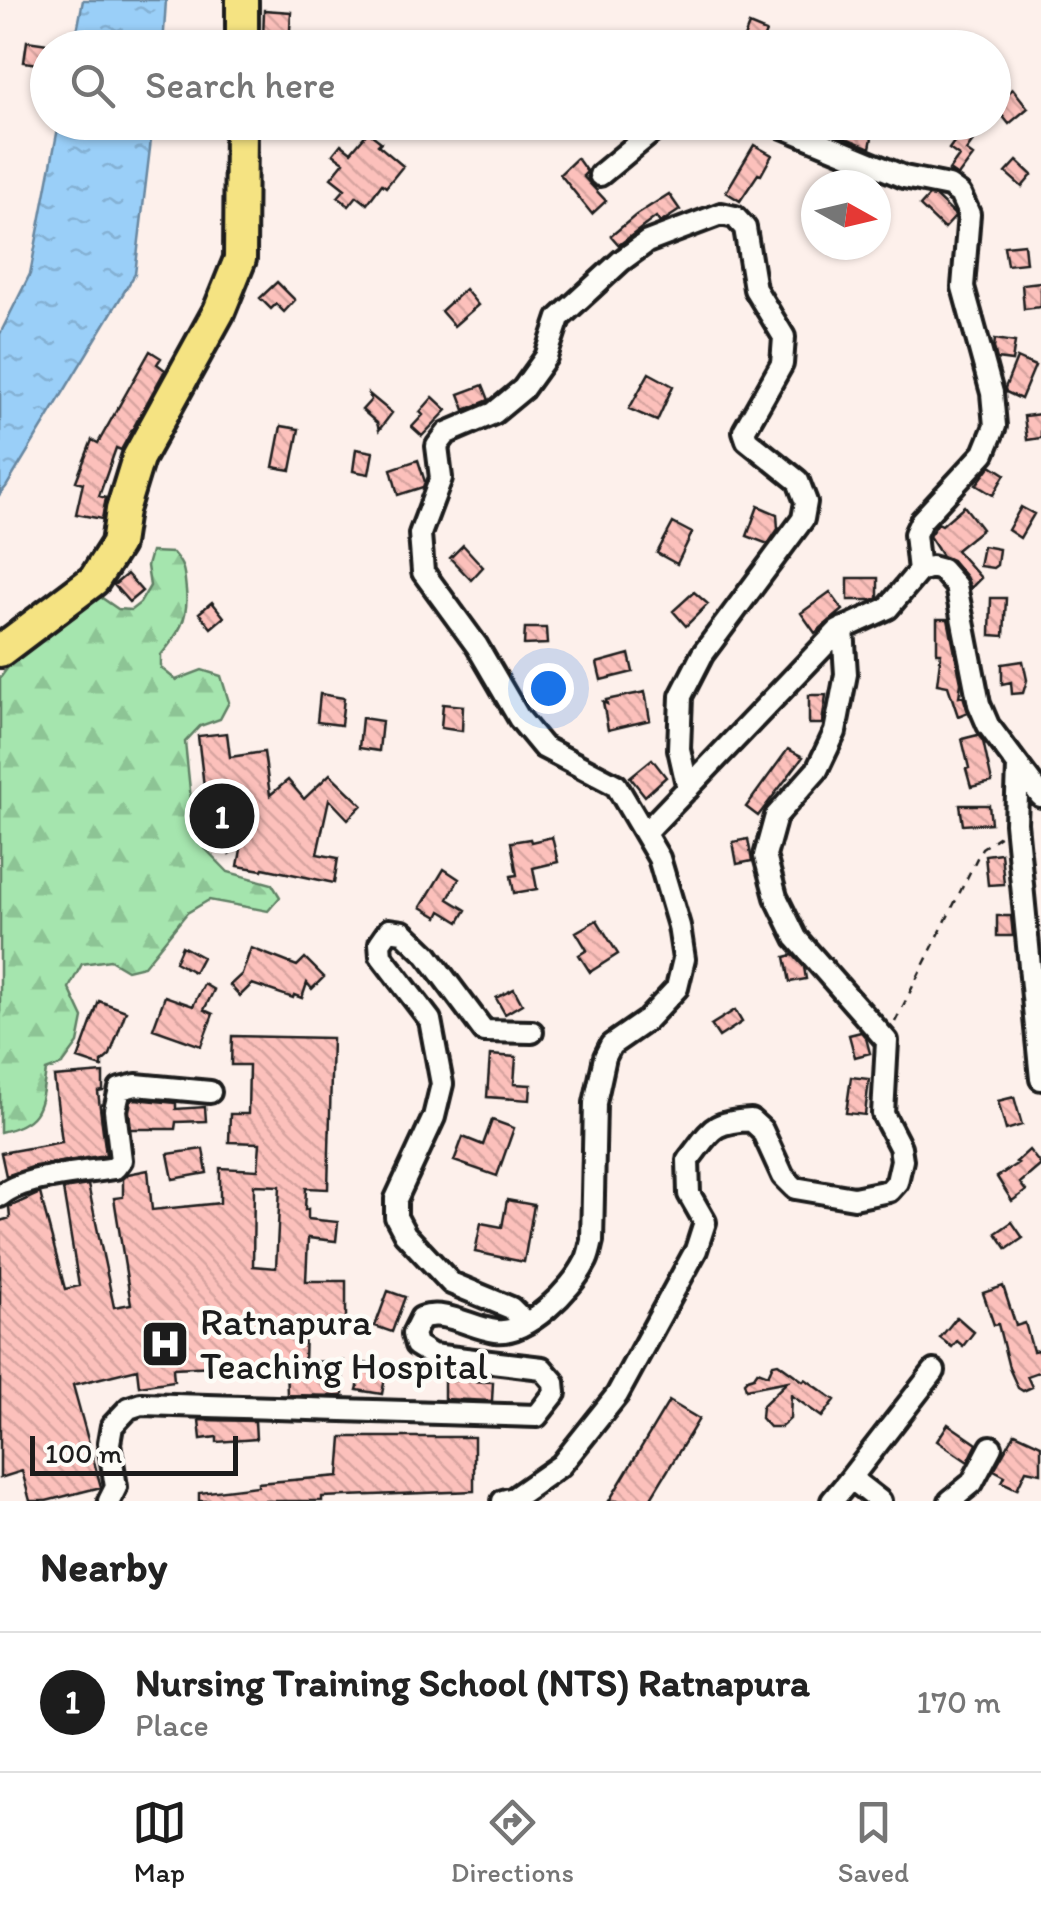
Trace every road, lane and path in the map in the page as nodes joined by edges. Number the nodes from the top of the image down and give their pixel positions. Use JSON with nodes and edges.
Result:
{"nodes":[{"id":1,"x":242,"y":0,"type":"edge"},
{"id":2,"x":242,"y":30,"type":"edge"},
{"id":3,"x":241,"y":140,"type":"edge"},
{"id":4,"x":642,"y":140,"type":"edge"},
{"id":5,"x":815,"y":140,"type":"edge"},
{"id":6,"x":600,"y":175,"type":"dead end"},
{"id":7,"x":919,"y":571,"type":"junction"},
{"id":8,"x":843,"y":628,"type":"junction"},
{"id":9,"x":0,"y":651,"type":"edge"},
{"id":10,"x":1018,"y":766,"type":"junction"},
{"id":11,"x":688,"y":790,"type":"junction"},
{"id":12,"x":1041,"y":796,"type":"edge"},
{"id":13,"x":1016,"y":823,"type":"junction"},
{"id":14,"x":645,"y":833,"type":"junction"},
{"id":15,"x":532,"y":1032,"type":"dead end"},
{"id":16,"x":887,"y":1042,"type":"junction"},
{"id":17,"x":1041,"y":1080,"type":"edge"},
{"id":18,"x":210,"y":1092,"type":"dead end"},
{"id":19,"x":0,"y":1196,"type":"edge"},
{"id":20,"x":526,"y":1323,"type":"junction"},
{"id":21,"x":934,"y":1371,"type":"dead end"},
{"id":22,"x":990,"y":1447,"type":"dead end"},
{"id":23,"x":847,"y":1483,"type":"junction"},
{"id":24,"x":110,"y":1501,"type":"edge"},
{"id":25,"x":503,"y":1501,"type":"edge"},
{"id":26,"x":832,"y":1501,"type":"edge"},
{"id":27,"x":880,"y":1501,"type":"edge"},
{"id":28,"x":950,"y":1501,"type":"edge"}],
"edges":[{"from":1,"to":2,"type":"highway"},
{"from":3,"to":9,"type":"highway"},
{"from":4,"to":6,"type":"street"},
{"from":5,"to":7,"type":"street"},
{"from":7,"to":8,"type":"street"},
{"from":7,"to":10,"type":"street"},
{"from":8,"to":11,"type":"street"},
{"from":8,"to":16,"type":"street"},
{"from":10,"to":12,"type":"street"},
{"from":10,"to":13,"type":"street"},
{"from":11,"to":14,"type":"street"},
{"from":11,"to":14,"type":"street"},
{"from":13,"to":16,"type":"path"},
{"from":13,"to":17,"type":"street"},
{"from":14,"to":20,"type":"street"},
{"from":15,"to":20,"type":"street"},
{"from":16,"to":25,"type":"street"},
{"from":18,"to":19,"type":"street"},
{"from":20,"to":24,"type":"street"},
{"from":21,"to":23,"type":"street"},
{"from":22,"to":28,"type":"street"},
{"from":23,"to":26,"type":"street"},
{"from":23,"to":27,"type":"street"}]}
